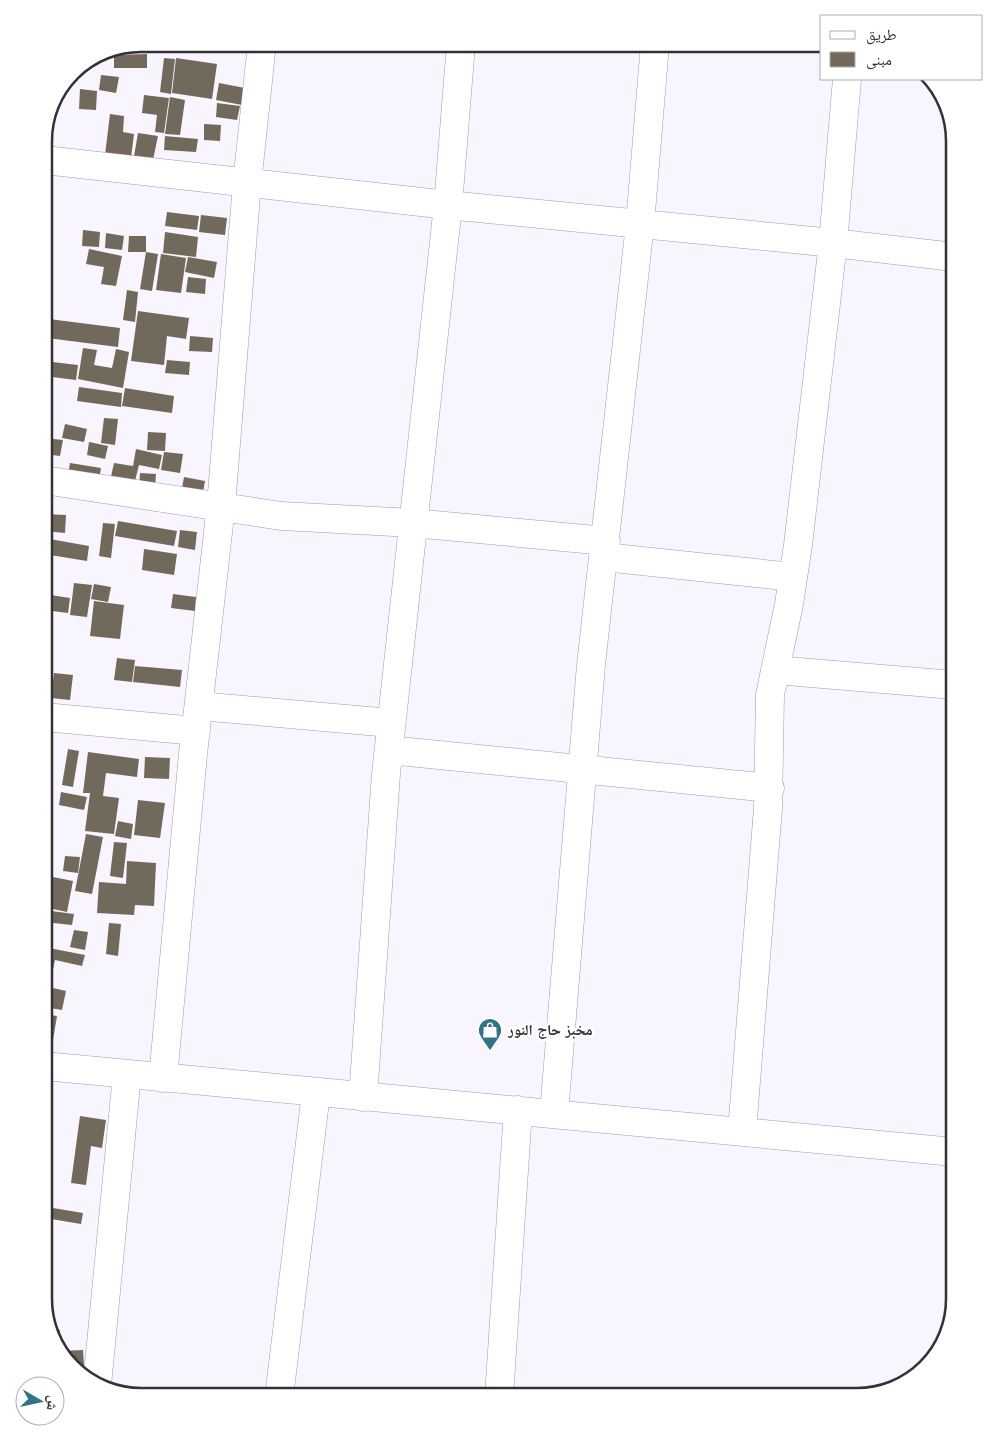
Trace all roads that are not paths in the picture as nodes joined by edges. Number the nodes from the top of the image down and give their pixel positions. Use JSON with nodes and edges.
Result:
{"nodes":[{"id":1,"x":261,"y":52,"type":"edge"},
{"id":2,"x":460,"y":52,"type":"edge"},
{"id":3,"x":654,"y":53,"type":"edge"},
{"id":4,"x":847,"y":80,"type":"edge"},
{"id":5,"x":53,"y":161,"type":"edge"},
{"id":6,"x":247,"y":183,"type":"junction"},
{"id":7,"x":448,"y":205,"type":"junction"},
{"id":8,"x":640,"y":224,"type":"junction"},
{"id":9,"x":833,"y":244,"type":"junction"},
{"id":10,"x":946,"y":256,"type":"edge"},
{"id":11,"x":53,"y":481,"type":"edge"},
{"id":12,"x":221,"y":506,"type":"junction"},
{"id":13,"x":413,"y":523,"type":"junction"},
{"id":14,"x":605,"y":549,"type":"junction"},
{"id":15,"x":793,"y":577,"type":"junction"},
{"id":16,"x":775,"y":670,"type":"junction"},
{"id":17,"x":946,"y":684,"type":"edge"},
{"id":18,"x":53,"y":717,"type":"edge"},
{"id":19,"x":197,"y":719,"type":"junction"},
{"id":20,"x":390,"y":737,"type":"junction"},
{"id":21,"x":582,"y":769,"type":"junction"},
{"id":22,"x":770,"y":788,"type":"junction"},
{"id":23,"x":52,"y":1067,"type":"edge"},
{"id":24,"x":127,"y":1074,"type":"junction"},
{"id":25,"x":164,"y":1078,"type":"junction"},
{"id":26,"x":316,"y":1092,"type":"junction"},
{"id":27,"x":362,"y":1097,"type":"junction"},
{"id":28,"x":518,"y":1110,"type":"junction"},
{"id":29,"x":554,"y":1113,"type":"junction"},
{"id":30,"x":742,"y":1131,"type":"junction"},
{"id":31,"x":946,"y":1151,"type":"edge"},
{"id":32,"x":98,"y":1377,"type":"edge"},
{"id":33,"x":280,"y":1388,"type":"edge"},
{"id":34,"x":500,"y":1388,"type":"edge"}],
"edges":[{"from":1,"to":6,"type":"street"},
{"from":2,"to":7,"type":"street"},
{"from":3,"to":8,"type":"street"},
{"from":4,"to":9,"type":"street"},
{"from":5,"to":6,"type":"street"},
{"from":6,"to":7,"type":"street"},
{"from":6,"to":12,"type":"street"},
{"from":7,"to":8,"type":"street"},
{"from":7,"to":13,"type":"street"},
{"from":8,"to":9,"type":"street"},
{"from":8,"to":14,"type":"street"},
{"from":9,"to":10,"type":"street"},
{"from":9,"to":15,"type":"street"},
{"from":11,"to":12,"type":"street"},
{"from":12,"to":13,"type":"street"},
{"from":12,"to":19,"type":"street"},
{"from":13,"to":14,"type":"street"},
{"from":13,"to":20,"type":"street"},
{"from":14,"to":15,"type":"street"},
{"from":14,"to":21,"type":"street"},
{"from":15,"to":16,"type":"street"},
{"from":16,"to":17,"type":"street"},
{"from":16,"to":22,"type":"street"},
{"from":18,"to":19,"type":"street"},
{"from":19,"to":20,"type":"street"},
{"from":19,"to":25,"type":"street"},
{"from":20,"to":21,"type":"street"},
{"from":20,"to":27,"type":"street"},
{"from":21,"to":22,"type":"street"},
{"from":21,"to":29,"type":"street"},
{"from":22,"to":30,"type":"street"},
{"from":23,"to":24,"type":"street"},
{"from":24,"to":25,"type":"street"},
{"from":24,"to":32,"type":"street"},
{"from":25,"to":26,"type":"street"},
{"from":26,"to":27,"type":"street"},
{"from":26,"to":33,"type":"street"},
{"from":27,"to":28,"type":"street"},
{"from":28,"to":29,"type":"street"},
{"from":28,"to":34,"type":"street"},
{"from":29,"to":30,"type":"street"},
{"from":30,"to":31,"type":"street"}]}
